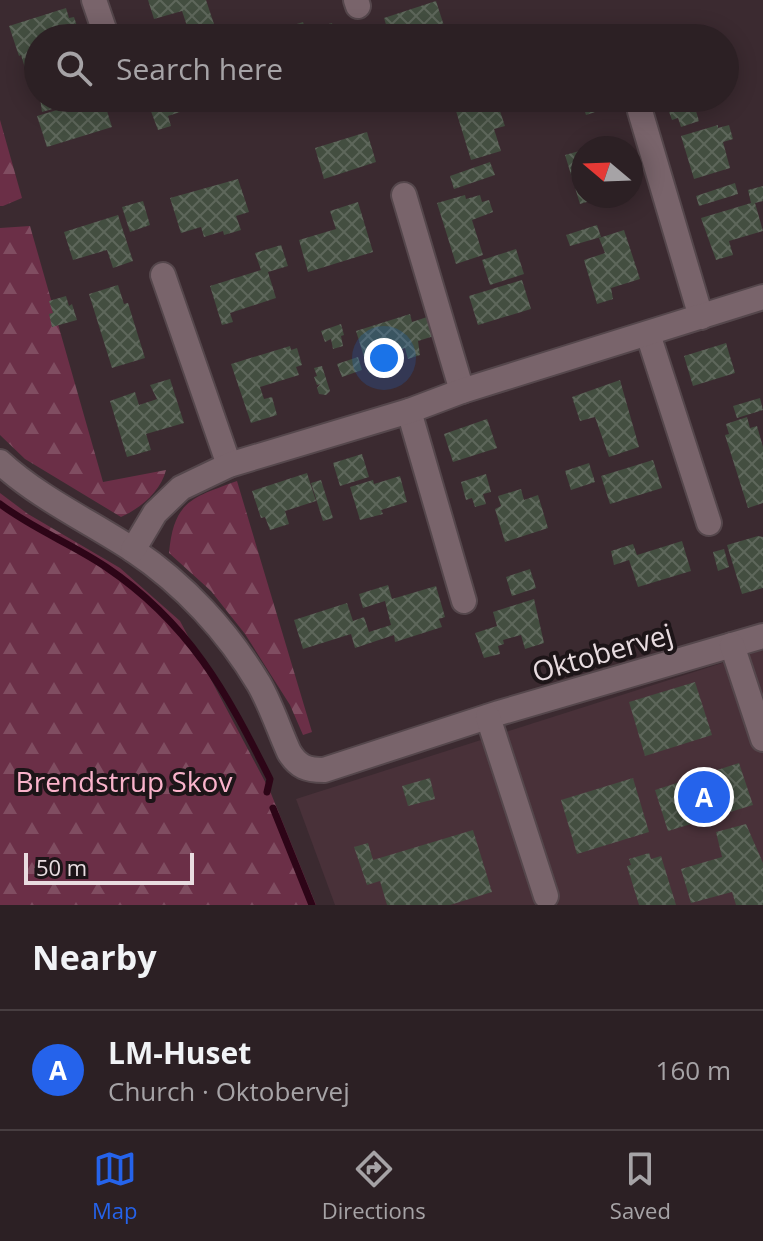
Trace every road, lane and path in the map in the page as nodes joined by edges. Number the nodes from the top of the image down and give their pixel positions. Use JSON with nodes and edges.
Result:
{"nodes":[{"id":1,"x":94,"y":0,"type":"edge"},
{"id":2,"x":102,"y":24,"type":"edge"},
{"id":3,"x":640,"y":112,"type":"edge"},
{"id":4,"x":404,"y":195,"type":"dead end"},
{"id":5,"x":163,"y":275,"type":"dead end"},
{"id":6,"x":763,"y":297,"type":"edge"},
{"id":7,"x":701,"y":317,"type":"junction"},
{"id":8,"x":648,"y":334,"type":"junction"},
{"id":9,"x":462,"y":391,"type":"junction"},
{"id":10,"x":409,"y":411,"type":"junction"},
{"id":11,"x":0,"y":462,"type":"edge"},
{"id":12,"x":229,"y":465,"type":"junction"},
{"id":13,"x":709,"y":523,"type":"dead end"},
{"id":14,"x":133,"y":550,"type":"junction"},
{"id":15,"x":464,"y":601,"type":"dead end"},
{"id":16,"x":763,"y":636,"type":"edge"},
{"id":17,"x":732,"y":645,"type":"junction"},
{"id":18,"x":488,"y":717,"type":"junction"},
{"id":19,"x":763,"y":739,"type":"edge"},
{"id":20,"x":546,"y":896,"type":"dead end"}],
"edges":[{"from":1,"to":2,"type":"street"},
{"from":3,"to":7,"type":"street"},
{"from":4,"to":9,"type":"street"},
{"from":5,"to":12,"type":"street"},
{"from":6,"to":7,"type":"street"},
{"from":7,"to":8,"type":"street"},
{"from":8,"to":9,"type":"street"},
{"from":8,"to":13,"type":"street"},
{"from":9,"to":10,"type":"street"},
{"from":10,"to":12,"type":"street"},
{"from":10,"to":15,"type":"street"},
{"from":11,"to":14,"type":"street"},
{"from":12,"to":14,"type":"street"},
{"from":14,"to":18,"type":"street","name":"Oktobervej"},
{"from":16,"to":17,"type":"street","name":"Oktobervej"},
{"from":17,"to":18,"type":"street","name":"Oktobervej"},
{"from":17,"to":19,"type":"street"},
{"from":18,"to":20,"type":"street"}]}
